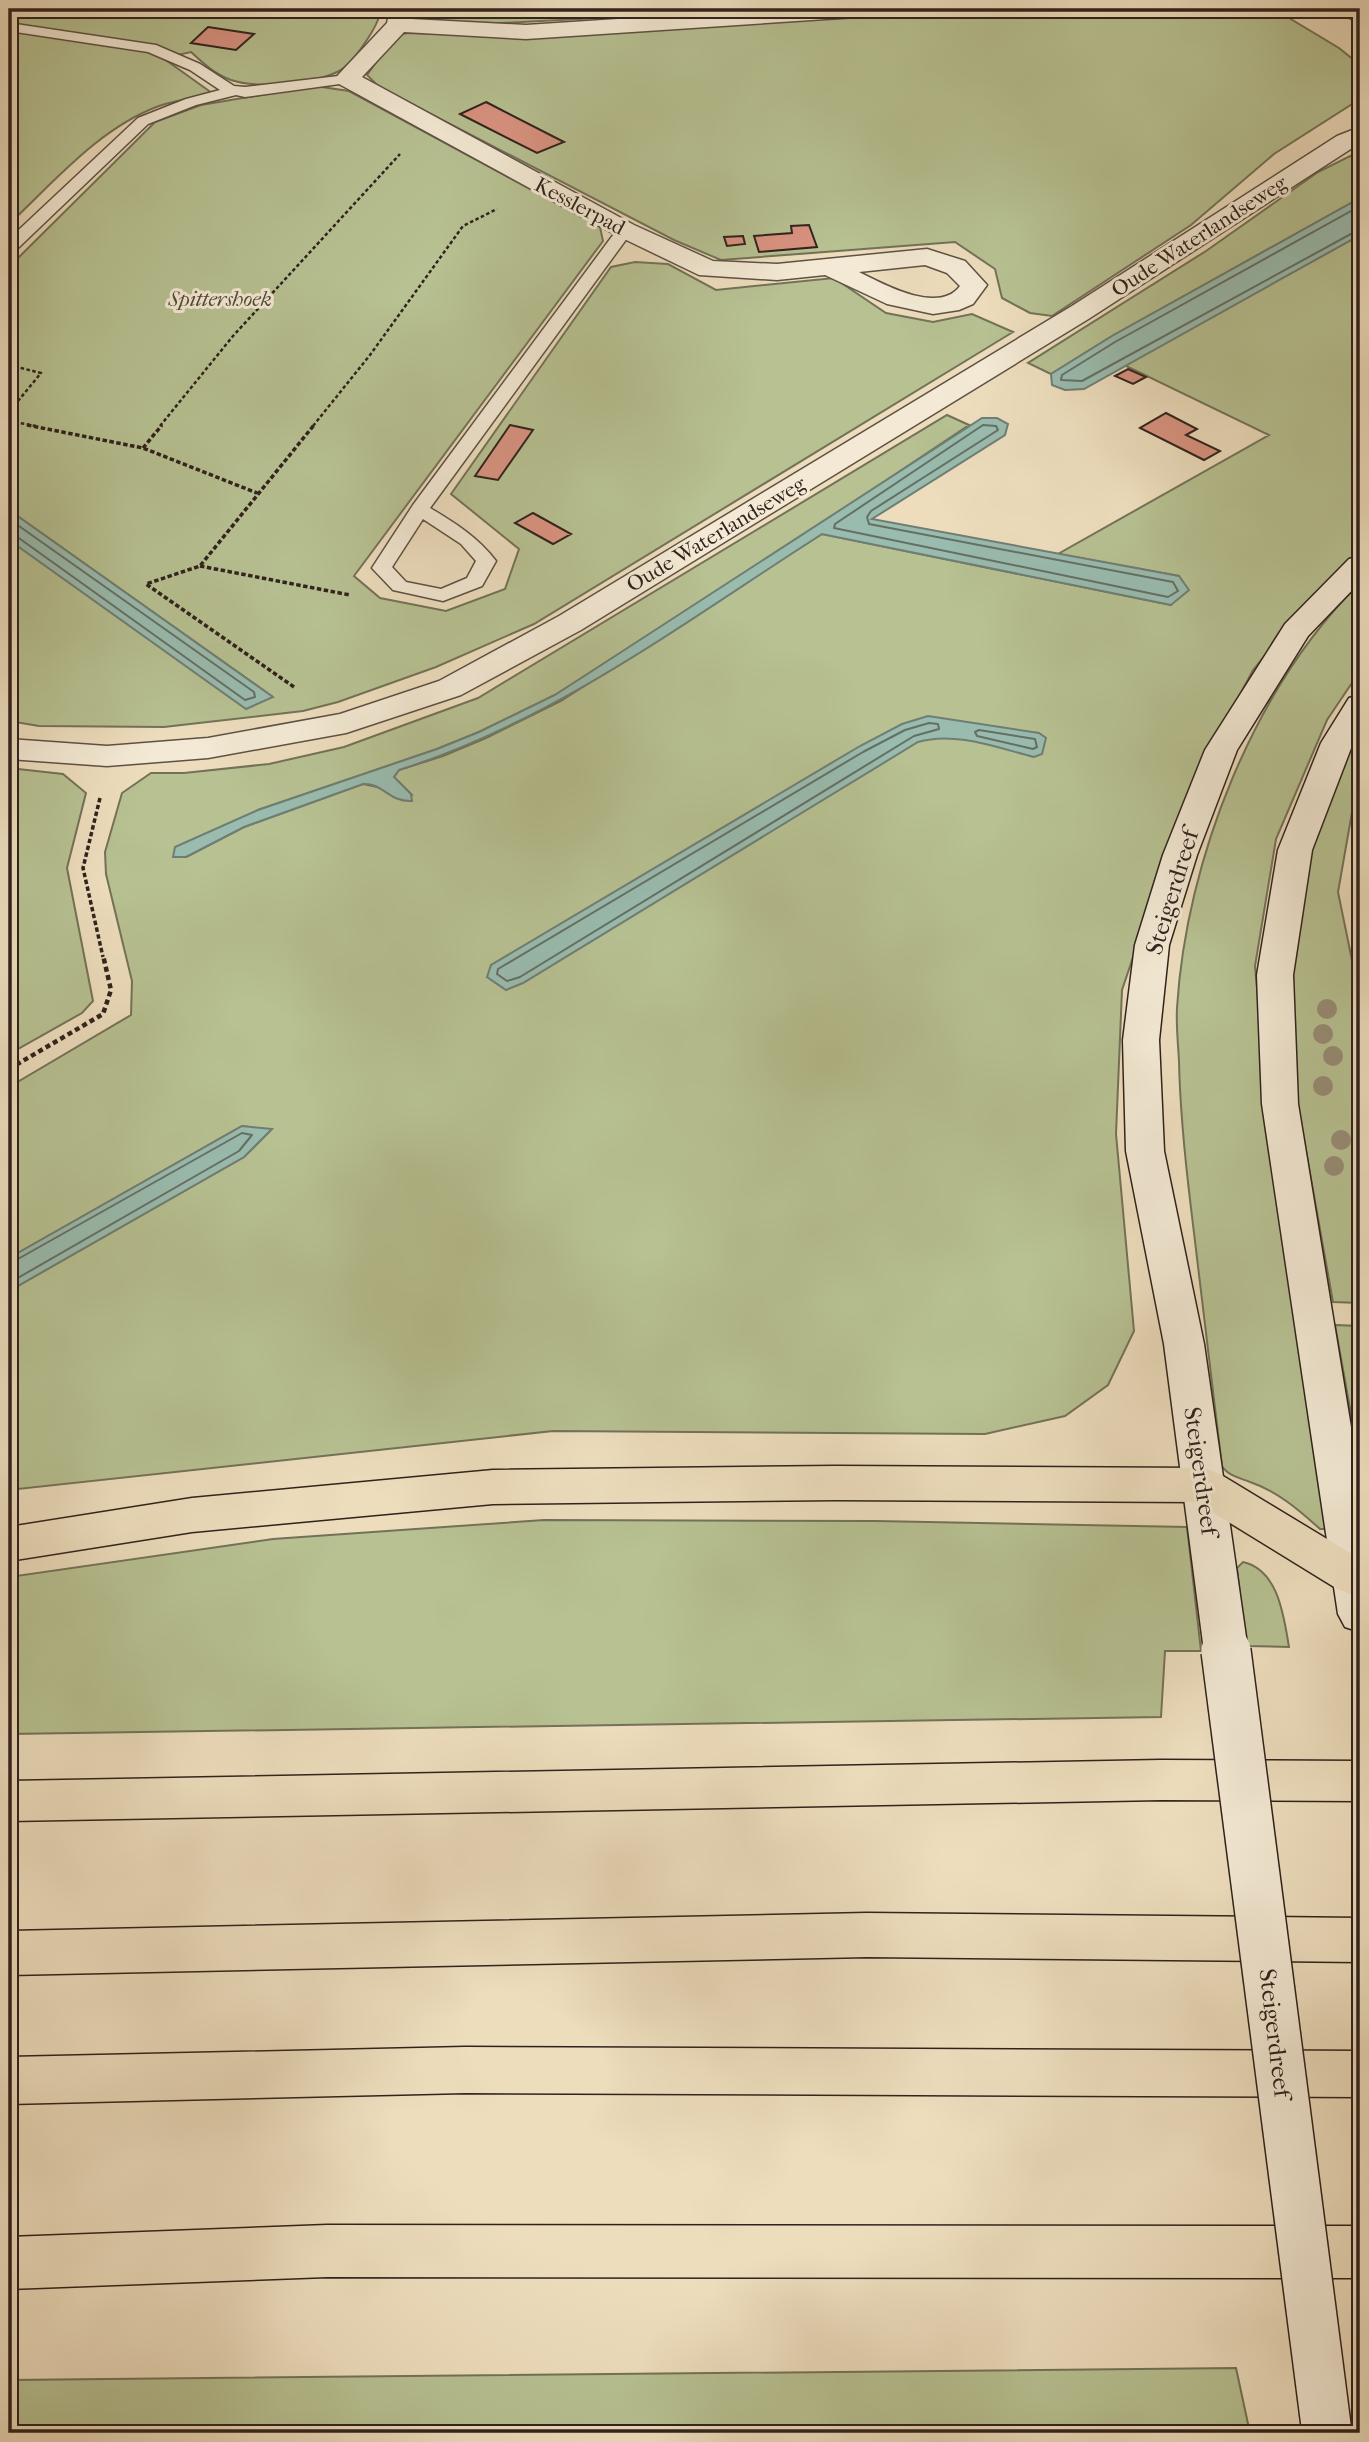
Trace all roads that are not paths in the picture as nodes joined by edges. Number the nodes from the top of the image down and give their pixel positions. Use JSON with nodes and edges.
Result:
{"nodes":[{"id":1,"x":872,"y":9,"type":"edge"},
{"id":2,"x":1348,"y":9,"type":"edge"},
{"id":3,"x":1360,"y":15,"type":"edge"},
{"id":4,"x":400,"y":17,"type":"edge"},
{"id":5,"x":9,"y":27,"type":"edge"},
{"id":6,"x":347,"y":79,"type":"junction"},
{"id":7,"x":235,"y":91,"type":"junction"},
{"id":8,"x":1360,"y":134,"type":"edge"},
{"id":9,"x":625,"y":230,"type":"junction"},
{"id":10,"x":9,"y":248,"type":"edge"},
{"id":11,"x":831,"y":267,"type":"dead end"},
{"id":12,"x":420,"y":509,"type":"junction"},
{"id":13,"x":1360,"y":565,"type":"edge"},
{"id":14,"x":1360,"y":705,"type":"edge"},
{"id":15,"x":9,"y":749,"type":"edge"},
{"id":16,"x":1203,"y":1485,"type":"junction"},
{"id":17,"x":9,"y":1544,"type":"edge"},
{"id":18,"x":1357,"y":1595,"type":"edge"},
{"id":19,"x":1360,"y":1781,"type":"edge"},
{"id":20,"x":9,"y":1801,"type":"edge"},
{"id":21,"x":1360,"y":1940,"type":"edge"},
{"id":22,"x":9,"y":1954,"type":"edge"},
{"id":23,"x":1360,"y":2074,"type":"edge"},
{"id":24,"x":9,"y":2081,"type":"edge"},
{"id":25,"x":1360,"y":2252,"type":"edge"},
{"id":26,"x":9,"y":2263,"type":"edge"},
{"id":27,"x":1327,"y":2433,"type":"edge"}],
"edges":[{"from":1,"to":4,"type":"street"},
{"from":2,"to":3,"type":"street"},
{"from":4,"to":6,"type":"street"},
{"from":5,"to":7,"type":"lane"},
{"from":6,"to":7,"type":"lane"},
{"from":6,"to":9,"type":"street","name":"Kesslerpad"},
{"from":7,"to":10,"type":"lane"},
{"from":8,"to":15,"type":"street","name":"Oude Waterlandseweg"},
{"from":9,"to":11,"type":"street","name":"Kesslerpad"},
{"from":9,"to":12,"type":"lane"},
{"from":12,"to":12,"type":"lane"},
{"from":13,"to":16,"type":"street","name":"Steigerdreef"},
{"from":14,"to":18,"type":"street"},
{"from":16,"to":17,"type":"highway"},
{"from":16,"to":18,"type":"highway"},
{"from":16,"to":27,"type":"street","name":"Steigerdreef","bridge":true},
{"from":19,"to":20,"type":"highway"},
{"from":21,"to":22,"type":"highway"},
{"from":23,"to":24,"type":"highway"},
{"from":25,"to":26,"type":"highway"}]}
